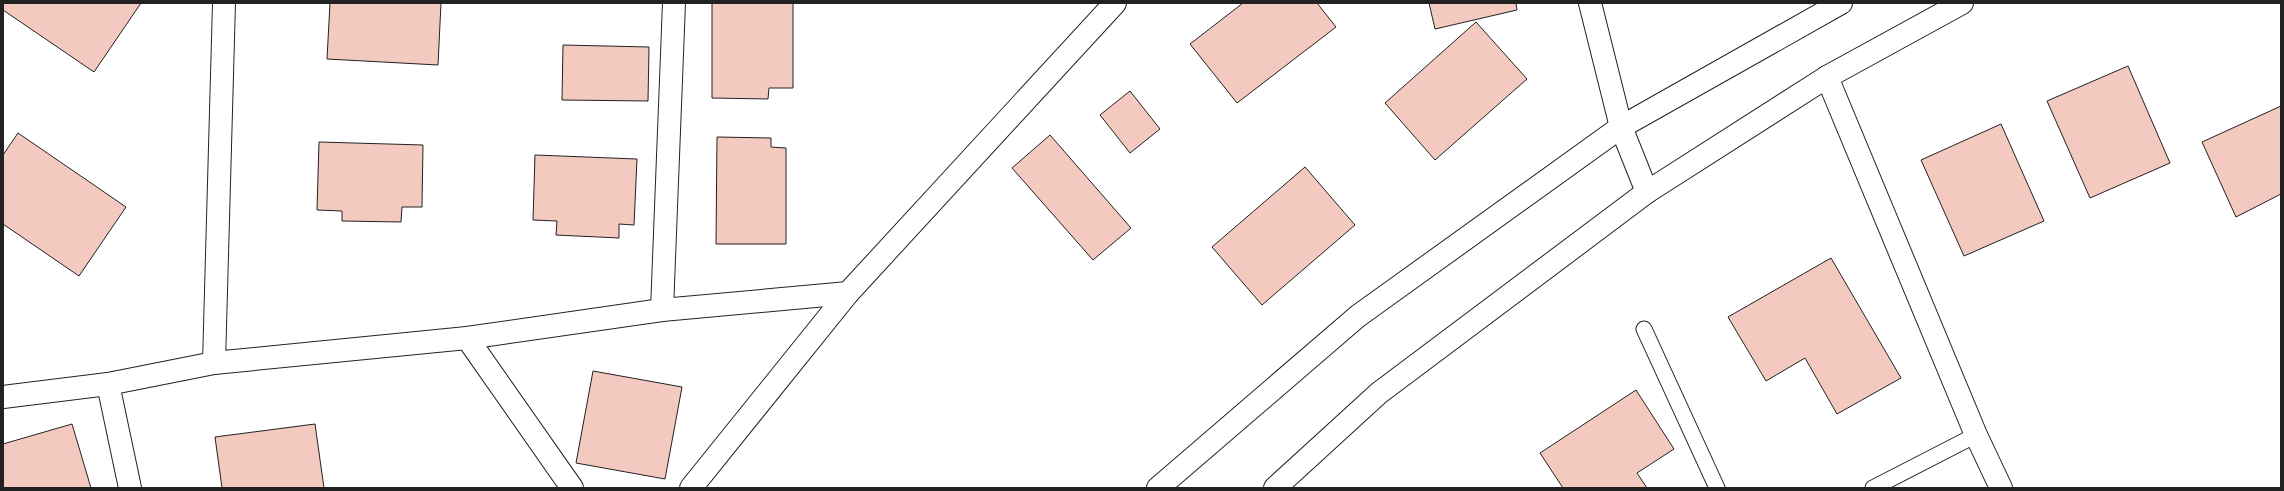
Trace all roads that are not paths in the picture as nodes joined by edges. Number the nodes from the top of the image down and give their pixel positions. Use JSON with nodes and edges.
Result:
{"nodes":[{"id":1,"x":224,"y":3,"type":"edge"},
{"id":2,"x":674,"y":3,"type":"edge"},
{"id":3,"x":1114,"y":3,"type":"edge"},
{"id":4,"x":1590,"y":3,"type":"edge"},
{"id":5,"x":1841,"y":3,"type":"edge"},
{"id":6,"x":1962,"y":3,"type":"edge"},
{"id":7,"x":1827,"y":77,"type":"junction"},
{"id":8,"x":1621,"y":127,"type":"junction"},
{"id":9,"x":1647,"y":192,"type":"junction"},
{"id":10,"x":848,"y":294,"type":"junction"},
{"id":11,"x":662,"y":310,"type":"junction"},
{"id":12,"x":1644,"y":329,"type":"dead end"},
{"id":13,"x":468,"y":338,"type":"junction"},
{"id":14,"x":214,"y":363,"type":"junction"},
{"id":15,"x":108,"y":384,"type":"junction"},
{"id":16,"x":3,"y":397,"type":"edge"},
{"id":17,"x":1976,"y":435,"type":"junction"},
{"id":18,"x":130,"y":488,"type":"edge"},
{"id":19,"x":572,"y":488,"type":"edge"},
{"id":20,"x":690,"y":488,"type":"edge"},
{"id":21,"x":1158,"y":488,"type":"edge"},
{"id":22,"x":1275,"y":488,"type":"edge"},
{"id":23,"x":1717,"y":488,"type":"edge"},
{"id":24,"x":1873,"y":488,"type":"edge"},
{"id":25,"x":2001,"y":488,"type":"edge"}],
"edges":[{"from":1,"to":14,"type":"street"},
{"from":2,"to":11,"type":"street"},
{"from":3,"to":10,"type":"street"},
{"from":4,"to":8,"type":"street"},
{"from":5,"to":8,"type":"street"},
{"from":6,"to":7,"type":"street"},
{"from":7,"to":9,"type":"street"},
{"from":7,"to":17,"type":"street"},
{"from":8,"to":9,"type":"street"},
{"from":8,"to":21,"type":"street"},
{"from":9,"to":22,"type":"street"},
{"from":10,"to":11,"type":"street"},
{"from":10,"to":20,"type":"street"},
{"from":11,"to":13,"type":"street"},
{"from":12,"to":23,"type":"lane"},
{"from":13,"to":14,"type":"street"},
{"from":13,"to":19,"type":"street"},
{"from":14,"to":15,"type":"street"},
{"from":15,"to":16,"type":"street"},
{"from":15,"to":18,"type":"street"},
{"from":17,"to":24,"type":"lane"},
{"from":17,"to":25,"type":"street"}]}
